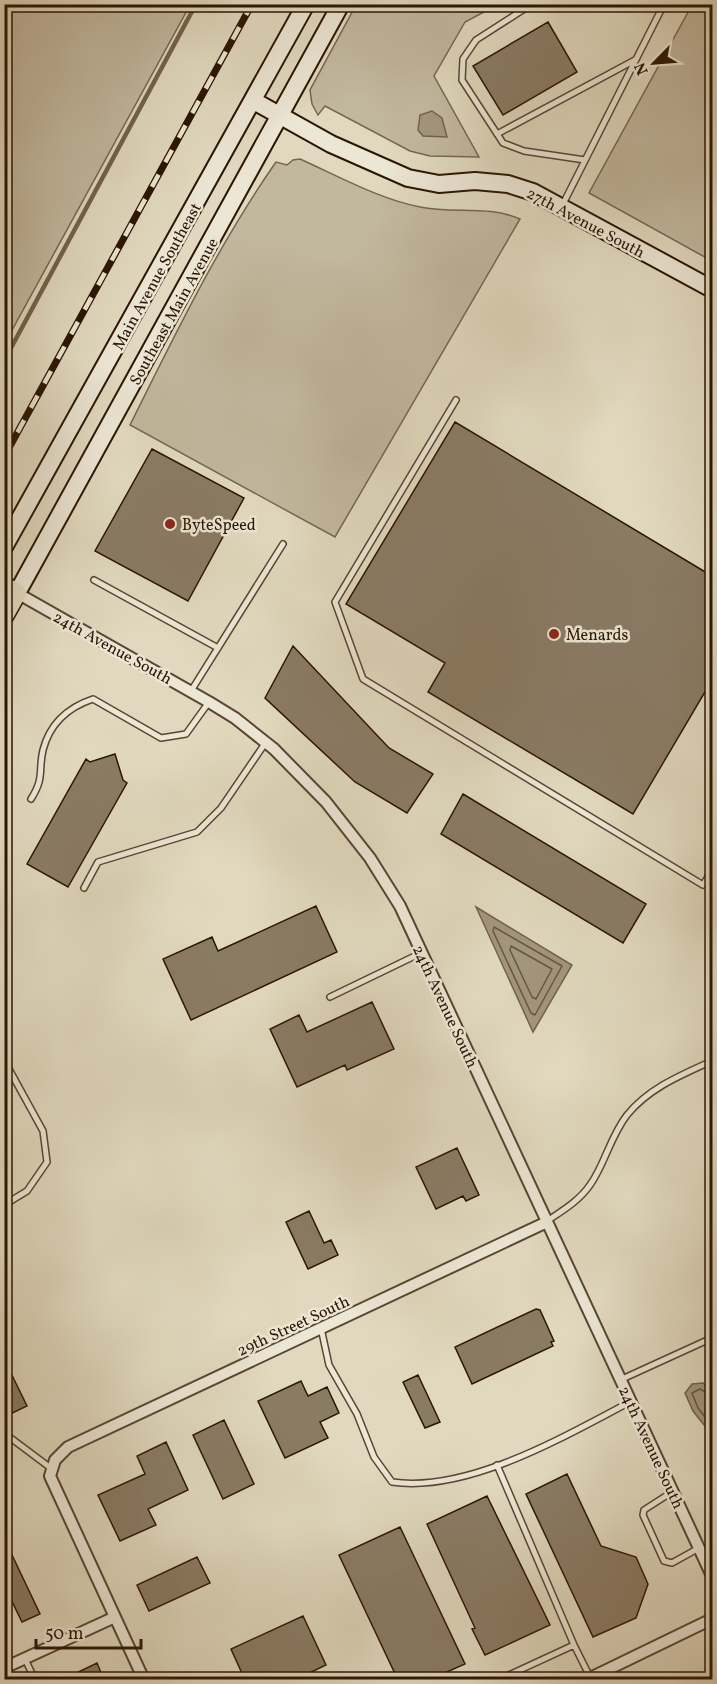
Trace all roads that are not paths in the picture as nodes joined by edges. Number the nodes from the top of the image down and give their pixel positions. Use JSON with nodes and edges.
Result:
{"nodes":[{"id":1,"x":306,"y":4,"type":"edge"},
{"id":2,"x":341,"y":4,"type":"edge"},
{"id":3,"x":532,"y":4,"type":"edge"},
{"id":4,"x":664,"y":4,"type":"edge"},
{"id":5,"x":635,"y":60,"type":"junction"},
{"id":6,"x":254,"y":101,"type":"junction"},
{"id":7,"x":281,"y":116,"type":"junction"},
{"id":8,"x":497,"y":134,"type":"junction"},
{"id":9,"x":585,"y":160,"type":"junction"},
{"id":10,"x":561,"y":207,"type":"junction"},
{"id":11,"x":712,"y":289,"type":"edge"},
{"id":12,"x":456,"y":400,"type":"dead end"},
{"id":13,"x":283,"y":544,"type":"dead end"},
{"id":14,"x":4,"y":547,"type":"edge"},
{"id":15,"x":94,"y":580,"type":"dead end"},
{"id":16,"x":11,"y":589,"type":"edge"},
{"id":17,"x":4,"y":616,"type":"edge"},
{"id":18,"x":218,"y":648,"type":"junction"},
{"id":19,"x":191,"y":691,"type":"junction"},
{"id":20,"x":209,"y":702,"type":"junction"},
{"id":21,"x":266,"y":742,"type":"junction"},
{"id":22,"x":32,"y":799,"type":"dead end"},
{"id":23,"x":712,"y":870,"type":"edge"},
{"id":24,"x":84,"y":888,"type":"dead end"},
{"id":25,"x":421,"y":953,"type":"junction"},
{"id":26,"x":330,"y":997,"type":"dead end"},
{"id":27,"x":4,"y":1060,"type":"edge"},
{"id":28,"x":712,"y":1061,"type":"edge"},
{"id":29,"x":4,"y":1205,"type":"edge"},
{"id":30,"x":547,"y":1222,"type":"junction"},
{"id":31,"x":321,"y":1328,"type":"junction"},
{"id":32,"x":712,"y":1338,"type":"edge"},
{"id":33,"x":620,"y":1380,"type":"junction"},
{"id":34,"x":630,"y":1401,"type":"junction"},
{"id":35,"x":4,"y":1433,"type":"edge"},
{"id":36,"x":53,"y":1464,"type":"junction"},
{"id":37,"x":497,"y":1465,"type":"junction"},
{"id":38,"x":673,"y":1491,"type":"junction"},
{"id":39,"x":699,"y":1548,"type":"junction"},
{"id":40,"x":712,"y":1576,"type":"edge"},
{"id":41,"x":115,"y":1617,"type":"junction"},
{"id":42,"x":712,"y":1619,"type":"edge"},
{"id":43,"x":574,"y":1645,"type":"junction"},
{"id":44,"x":25,"y":1659,"type":"junction"},
{"id":45,"x":4,"y":1668,"type":"edge"},
{"id":46,"x":588,"y":1678,"type":"edge"},
{"id":47,"x":34,"y":1680,"type":"edge"},
{"id":48,"x":144,"y":1680,"type":"edge"},
{"id":49,"x":498,"y":1680,"type":"edge"}],
"edges":[{"from":1,"to":6,"type":"main road","name":"Main Avenue Southeast"},
{"from":2,"to":7,"type":"main road","name":"Southeast Main Avenue"},
{"from":3,"to":8,"type":"lane"},
{"from":4,"to":5,"type":"lane"},
{"from":5,"to":8,"type":"lane"},
{"from":5,"to":9,"type":"lane"},
{"from":6,"to":7,"type":"main road","name":"27th Avenue South"},
{"from":6,"to":14,"type":"main road","name":"Main Avenue Southeast"},
{"from":7,"to":10,"type":"main road","name":"27th Avenue South"},
{"from":7,"to":16,"type":"main road","name":"Southeast Main Avenue"},
{"from":8,"to":9,"type":"lane"},
{"from":9,"to":10,"type":"lane"},
{"from":10,"to":11,"type":"main road","name":"27th Avenue South"},
{"from":12,"to":23,"type":"lane"},
{"from":13,"to":18,"type":"lane"},
{"from":15,"to":18,"type":"lane"},
{"from":16,"to":17,"type":"main road","name":"Southeast Main Avenue"},
{"from":16,"to":19,"type":"street","name":"24th Avenue South"},
{"from":18,"to":19,"type":"lane"},
{"from":19,"to":20,"type":"street","name":"24th Avenue South"},
{"from":20,"to":21,"type":"street","name":"24th Avenue South"},
{"from":20,"to":22,"type":"lane"},
{"from":21,"to":24,"type":"lane"},
{"from":21,"to":25,"type":"street","name":"24th Avenue South"},
{"from":25,"to":26,"type":"lane"},
{"from":25,"to":30,"type":"street","name":"24th Avenue South"},
{"from":27,"to":29,"type":"lane"},
{"from":28,"to":30,"type":"lane"},
{"from":30,"to":31,"type":"street","name":"29th Street South"},
{"from":30,"to":33,"type":"street","name":"24th Avenue South"},
{"from":31,"to":36,"type":"street","name":"29th Street South"},
{"from":31,"to":37,"type":"lane"},
{"from":32,"to":33,"type":"lane"},
{"from":33,"to":34,"type":"street","name":"24th Avenue South"},
{"from":34,"to":37,"type":"lane"},
{"from":34,"to":38,"type":"street","name":"24th Avenue South"},
{"from":35,"to":36,"type":"lane"},
{"from":36,"to":41,"type":"street"},
{"from":37,"to":43,"type":"lane"},
{"from":38,"to":39,"type":"street","name":"24th Avenue South"},
{"from":38,"to":39,"type":"lane"},
{"from":39,"to":40,"type":"street","name":"24th Avenue South"},
{"from":41,"to":44,"type":"street"},
{"from":41,"to":48,"type":"street"},
{"from":42,"to":46,"type":"street"},
{"from":43,"to":46,"type":"lane"},
{"from":43,"to":49,"type":"lane"},
{"from":44,"to":45,"type":"street"},
{"from":44,"to":47,"type":"lane"}]}
